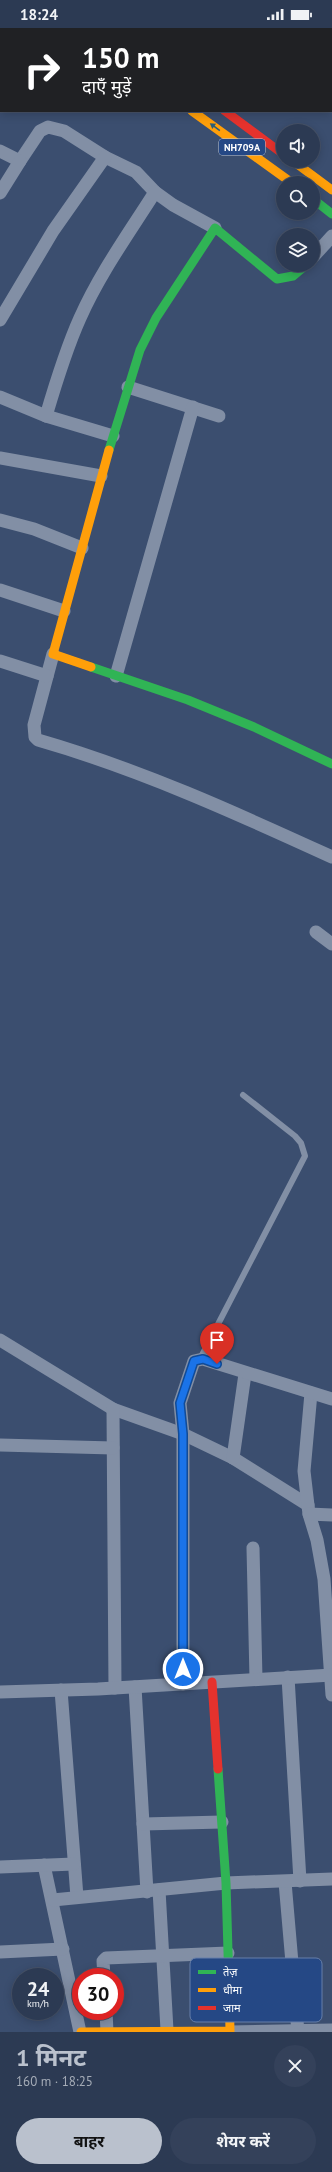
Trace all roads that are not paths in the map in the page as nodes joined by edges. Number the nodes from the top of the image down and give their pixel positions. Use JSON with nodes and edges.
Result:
{"nodes":[{"id":1,"x":193,"y":112,"type":"edge"},
{"id":2,"x":227,"y":112,"type":"edge"},
{"id":3,"x":276,"y":149,"type":"edge"},
{"id":4,"x":0,"y":151,"type":"edge"},
{"id":5,"x":105,"y":157,"type":"junction"},
{"id":6,"x":20,"y":161,"type":"junction"},
{"id":7,"x":302,"y":168,"type":"edge"},
{"id":8,"x":282,"y":176,"type":"edge"},
{"id":9,"x":332,"y":190,"type":"edge"},
{"id":10,"x":155,"y":192,"type":"junction"},
{"id":11,"x":0,"y":193,"type":"edge"},
{"id":12,"x":320,"y":205,"type":"edge"},
{"id":13,"x":332,"y":214,"type":"edge"},
{"id":14,"x":215,"y":228,"type":"junction"},
{"id":15,"x":332,"y":236,"type":"edge"},
{"id":16,"x":320,"y":249,"type":"edge"},
{"id":17,"x":299,"y":272,"type":"edge"},
{"id":18,"x":0,"y":320,"type":"edge"},
{"id":19,"x":128,"y":387,"type":"junction"},
{"id":20,"x":0,"y":397,"type":"edge"},
{"id":21,"x":193,"y":407,"type":"junction"},
{"id":22,"x":46,"y":416,"type":"junction"},
{"id":23,"x":219,"y":416,"type":"dead end"},
{"id":24,"x":113,"y":436,"type":"junction"},
{"id":25,"x":0,"y":458,"type":"edge"},
{"id":26,"x":101,"y":476,"type":"junction"},
{"id":27,"x":0,"y":520,"type":"edge"},
{"id":28,"x":82,"y":548,"type":"junction"},
{"id":29,"x":0,"y":590,"type":"edge"},
{"id":30,"x":64,"y":611,"type":"junction"},
{"id":31,"x":53,"y":654,"type":"junction"},
{"id":32,"x":0,"y":661,"type":"edge"},
{"id":33,"x":47,"y":676,"type":"junction"},
{"id":34,"x":116,"y":676,"type":"junction"},
{"id":35,"x":332,"y":764,"type":"edge"},
{"id":36,"x":332,"y":857,"type":"edge"},
{"id":37,"x":316,"y":932,"type":"dead end"},
{"id":38,"x":332,"y":944,"type":"edge"},
{"id":39,"x":243,"y":1095,"type":"dead end"},
{"id":40,"x":0,"y":1340,"type":"edge"},
{"id":41,"x":200,"y":1359,"type":"junction"},
{"id":42,"x":245,"y":1374,"type":"junction"},
{"id":43,"x":311,"y":1393,"type":"junction"},
{"id":44,"x":332,"y":1399,"type":"edge"},
{"id":45,"x":113,"y":1409,"type":"junction"},
{"id":46,"x":183,"y":1434,"type":"junction"},
{"id":47,"x":0,"y":1445,"type":"edge"},
{"id":48,"x":113,"y":1448,"type":"junction"},
{"id":49,"x":233,"y":1458,"type":"junction"},
{"id":50,"x":308,"y":1509,"type":"junction"},
{"id":51,"x":332,"y":1514,"type":"edge"},
{"id":52,"x":253,"y":1548,"type":"dead end"},
{"id":53,"x":331,"y":1675,"type":"edge"},
{"id":54,"x":288,"y":1677,"type":"junction"},
{"id":55,"x":256,"y":1679,"type":"junction"},
{"id":56,"x":212,"y":1682,"type":"junction"},
{"id":57,"x":183,"y":1684,"type":"junction"},
{"id":58,"x":135,"y":1687,"type":"junction"},
{"id":59,"x":115,"y":1688,"type":"junction"},
{"id":60,"x":61,"y":1690,"type":"junction"},
{"id":61,"x":0,"y":1692,"type":"edge"},
{"id":62,"x":332,"y":1695,"type":"edge"},
{"id":63,"x":222,"y":1822,"type":"junction"},
{"id":64,"x":143,"y":1824,"type":"junction"},
{"id":65,"x":74,"y":1864,"type":"junction"},
{"id":66,"x":44,"y":1865,"type":"junction"},
{"id":67,"x":0,"y":1867,"type":"edge"},
{"id":68,"x":332,"y":1879,"type":"edge"},
{"id":69,"x":300,"y":1881,"type":"junction"},
{"id":70,"x":285,"y":1882,"type":"junction"},
{"id":71,"x":226,"y":1883,"type":"junction"},
{"id":72,"x":153,"y":1891,"type":"junction"},
{"id":73,"x":77,"y":1897,"type":"junction"},
{"id":74,"x":53,"y":1900,"type":"junction"},
{"id":75,"x":63,"y":1949,"type":"junction"},
{"id":76,"x":0,"y":1952,"type":"edge"},
{"id":77,"x":228,"y":1953,"type":"junction"},
{"id":78,"x":163,"y":1957,"type":"junction"},
{"id":79,"x":228,"y":1958,"type":"edge"},
{"id":80,"x":292,"y":1958,"type":"edge"},
{"id":81,"x":103,"y":1968,"type":"edge"},
{"id":82,"x":106,"y":2020,"type":"edge"},
{"id":83,"x":297,"y":2022,"type":"edge"},
{"id":84,"x":167,"y":2030,"type":"junction"},
{"id":85,"x":332,"y":2030,"type":"edge"},
{"id":86,"x":230,"y":2031,"type":"edge"},
{"id":87,"x":81,"y":2032,"type":"edge"},
{"id":88,"x":107,"y":2032,"type":"edge"},
{"id":89,"x":298,"y":2032,"type":"edge"}],
"edges":[{"from":8,"to":1,"type":"main road","number":"NH709A","one_way":true},
{"from":2,"to":3,"type":"main road","number":"NH709A"},
{"from":4,"to":6,"type":"street"},
{"from":5,"to":6,"type":"street"},
{"from":5,"to":10,"type":"street"},
{"from":5,"to":18,"type":"street"},
{"from":6,"to":11,"type":"street"},
{"from":7,"to":9,"type":"main road"},
{"from":10,"to":14,"type":"street"},
{"from":10,"to":22,"type":"street"},
{"from":12,"to":13,"type":"main road"},
{"from":14,"to":17,"type":"main road"},
{"from":14,"to":19,"type":"main road"},
{"from":15,"to":16,"type":"street"},
{"from":19,"to":21,"type":"street"},
{"from":19,"to":24,"type":"main road"},
{"from":20,"to":22,"type":"street"},
{"from":21,"to":23,"type":"street"},
{"from":21,"to":34,"type":"street"},
{"from":22,"to":24,"type":"street"},
{"from":24,"to":26,"type":"main road"},
{"from":25,"to":26,"type":"street"},
{"from":26,"to":28,"type":"main road"},
{"from":27,"to":28,"type":"street"},
{"from":28,"to":30,"type":"main road"},
{"from":29,"to":30,"type":"street"},
{"from":30,"to":31,"type":"main road"},
{"from":31,"to":33,"type":"street"},
{"from":31,"to":34,"type":"main road"},
{"from":32,"to":33,"type":"street"},
{"from":33,"to":36,"type":"street"},
{"from":34,"to":35,"type":"main road"},
{"from":37,"to":38,"type":"street"},
{"from":39,"to":41,"type":"lane"},
{"from":40,"to":45,"type":"street"},
{"from":41,"to":42,"type":"street"},
{"from":41,"to":46,"type":"street"},
{"from":42,"to":43,"type":"street"},
{"from":42,"to":49,"type":"street"},
{"from":43,"to":44,"type":"street"},
{"from":43,"to":50,"type":"street"},
{"from":45,"to":46,"type":"street"},
{"from":45,"to":48,"type":"street"},
{"from":46,"to":49,"type":"street"},
{"from":46,"to":57,"type":"street"},
{"from":47,"to":48,"type":"street"},
{"from":48,"to":59,"type":"street"},
{"from":49,"to":50,"type":"street"},
{"from":50,"to":51,"type":"street"},
{"from":50,"to":53,"type":"street"},
{"from":52,"to":55,"type":"street"},
{"from":53,"to":54,"type":"street"},
{"from":53,"to":62,"type":"street"},
{"from":54,"to":55,"type":"street"},
{"from":54,"to":69,"type":"street"},
{"from":55,"to":56,"type":"street"},
{"from":56,"to":57,"type":"street"},
{"from":56,"to":63,"type":"main road"},
{"from":57,"to":58,"type":"street"},
{"from":58,"to":59,"type":"street"},
{"from":58,"to":64,"type":"street"},
{"from":59,"to":60,"type":"street"},
{"from":60,"to":61,"type":"street"},
{"from":60,"to":65,"type":"street"},
{"from":63,"to":64,"type":"street"},
{"from":63,"to":71,"type":"main road"},
{"from":64,"to":72,"type":"street"},
{"from":65,"to":66,"type":"street"},
{"from":65,"to":73,"type":"street"},
{"from":66,"to":67,"type":"street"},
{"from":66,"to":74,"type":"street"},
{"from":68,"to":69,"type":"street"},
{"from":69,"to":70,"type":"street"},
{"from":70,"to":71,"type":"street"},
{"from":70,"to":80,"type":"street"},
{"from":71,"to":72,"type":"street"},
{"from":71,"to":77,"type":"main road"},
{"from":72,"to":73,"type":"street"},
{"from":72,"to":78,"type":"street"},
{"from":73,"to":74,"type":"street"},
{"from":74,"to":75,"type":"street"},
{"from":75,"to":76,"type":"street"},
{"from":75,"to":87,"type":"street"},
{"from":77,"to":78,"type":"street"},
{"from":77,"to":79,"type":"main road"},
{"from":78,"to":81,"type":"street"},
{"from":78,"to":84,"type":"street"},
{"from":82,"to":88,"type":"street"},
{"from":83,"to":89,"type":"street"},
{"from":84,"to":86,"type":"main road"},
{"from":84,"to":88,"type":"main road"},
{"from":85,"to":89,"type":"street"},
{"from":86,"to":89,"type":"street"},
{"from":87,"to":88,"type":"main road"}]}
